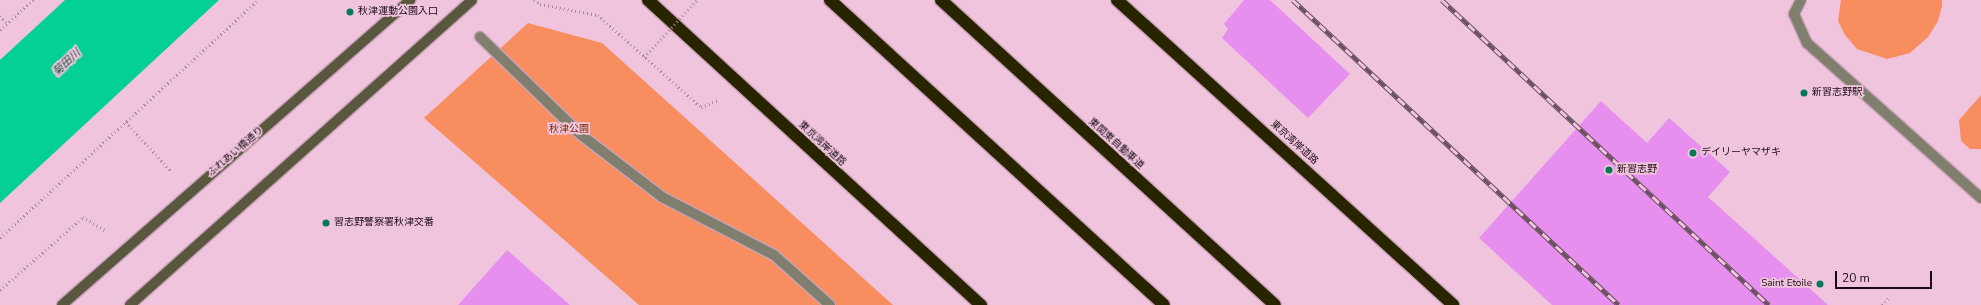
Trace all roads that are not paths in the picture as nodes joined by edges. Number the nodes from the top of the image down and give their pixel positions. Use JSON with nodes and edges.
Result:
{"nodes":[{"id":1,"x":410,"y":0,"type":"edge"},
{"id":2,"x":472,"y":0,"type":"edge"},
{"id":3,"x":648,"y":0,"type":"edge"},
{"id":4,"x":830,"y":0,"type":"edge"},
{"id":5,"x":941,"y":0,"type":"edge"},
{"id":6,"x":1117,"y":0,"type":"edge"},
{"id":7,"x":1801,"y":0,"type":"edge"},
{"id":8,"x":480,"y":37,"type":"dead end"},
{"id":9,"x":1981,"y":198,"type":"edge"},
{"id":10,"x":62,"y":305,"type":"edge"},
{"id":11,"x":130,"y":305,"type":"edge"},
{"id":12,"x":830,"y":305,"type":"edge"},
{"id":13,"x":981,"y":305,"type":"edge"},
{"id":14,"x":1164,"y":305,"type":"edge"},
{"id":15,"x":1275,"y":305,"type":"edge"},
{"id":16,"x":1454,"y":305,"type":"edge"}],
"edges":[{"from":1,"to":10,"type":"street","name":"ふれあい橋通り"},
{"from":2,"to":11,"type":"street"},
{"from":3,"to":13,"type":"highway","name":"東京湾岸道路"},
{"from":4,"to":14,"type":"highway"},
{"from":5,"to":15,"type":"highway","name":"東関東自動車道"},
{"from":6,"to":16,"type":"highway","name":"東京湾岸道路"},
{"from":7,"to":9,"type":"lane"},
{"from":8,"to":12,"type":"lane"}]}
